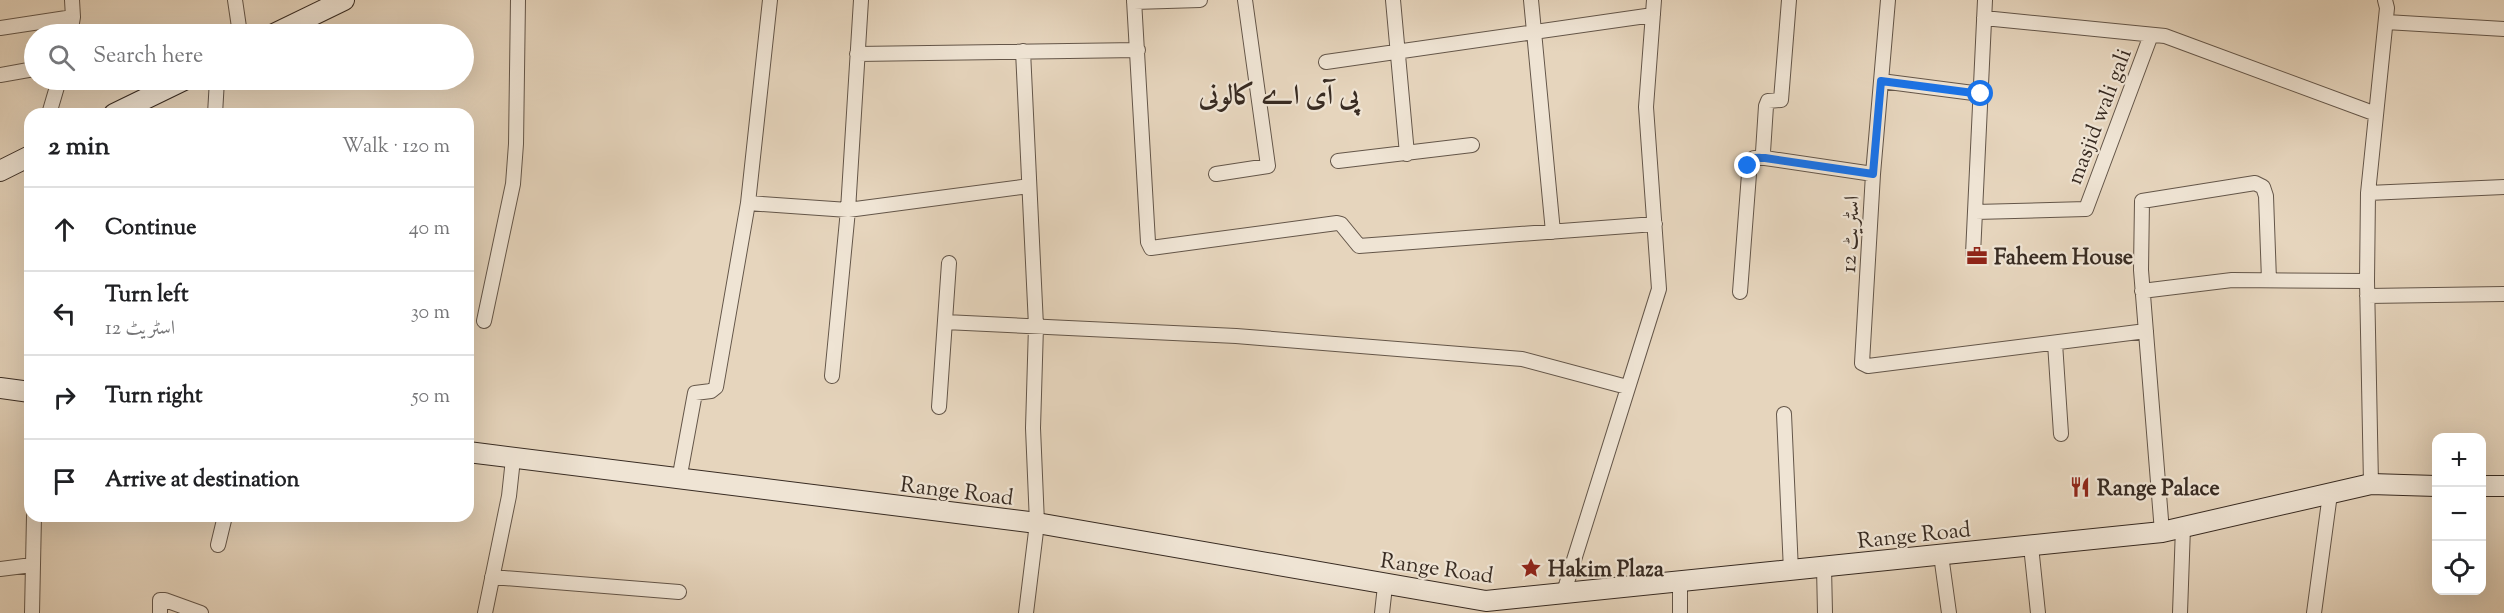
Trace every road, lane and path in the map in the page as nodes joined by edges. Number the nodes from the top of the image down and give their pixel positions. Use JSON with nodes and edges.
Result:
{"nodes":[{"id":1,"x":72,"y":0,"type":"edge"},
{"id":2,"x":235,"y":0,"type":"edge"},
{"id":3,"x":344,"y":0,"type":"edge"},
{"id":4,"x":518,"y":0,"type":"edge"},
{"id":5,"x":770,"y":0,"type":"edge"},
{"id":6,"x":861,"y":0,"type":"edge"},
{"id":7,"x":1200,"y":0,"type":"edge"},
{"id":8,"x":1245,"y":0,"type":"edge"},
{"id":9,"x":1393,"y":0,"type":"edge"},
{"id":10,"x":1532,"y":0,"type":"edge"},
{"id":11,"x":1654,"y":0,"type":"edge"},
{"id":12,"x":1789,"y":0,"type":"edge"},
{"id":13,"x":1888,"y":0,"type":"edge"},
{"id":14,"x":1985,"y":0,"type":"edge"},
{"id":15,"x":2385,"y":0,"type":"edge"},
{"id":16,"x":1134,"y":1,"type":"edge"},
{"id":17,"x":1653,"y":15,"type":"junction"},
{"id":18,"x":73,"y":17,"type":"junction"},
{"id":19,"x":1984,"y":18,"type":"junction"},
{"id":20,"x":2386,"y":22,"type":"junction"},
{"id":21,"x":24,"y":24,"type":"edge"},
{"id":22,"x":27,"y":24,"type":"edge"},
{"id":23,"x":72,"y":24,"type":"edge"},
{"id":24,"x":239,"y":24,"type":"edge"},
{"id":25,"x":295,"y":24,"type":"edge"},
{"id":26,"x":0,"y":28,"type":"edge"},
{"id":27,"x":2504,"y":29,"type":"edge"},
{"id":28,"x":1534,"y":31,"type":"junction"},
{"id":29,"x":2151,"y":35,"type":"junction"},
{"id":30,"x":1138,"y":50,"type":"junction"},
{"id":31,"x":1023,"y":51,"type":"junction"},
{"id":32,"x":1397,"y":52,"type":"junction"},
{"id":33,"x":856,"y":54,"type":"junction"},
{"id":34,"x":1326,"y":62,"type":"dead end"},
{"id":35,"x":24,"y":71,"type":"edge"},
{"id":36,"x":0,"y":75,"type":"edge"},
{"id":37,"x":1881,"y":81,"type":"junction"},
{"id":38,"x":56,"y":90,"type":"edge"},
{"id":39,"x":163,"y":90,"type":"edge"},
{"id":40,"x":217,"y":90,"type":"edge"},
{"id":41,"x":1981,"y":94,"type":"junction"},
{"id":42,"x":51,"y":108,"type":"edge"},
{"id":43,"x":126,"y":108,"type":"edge"},
{"id":44,"x":216,"y":108,"type":"edge"},
{"id":45,"x":2376,"y":114,"type":"junction"},
{"id":46,"x":1472,"y":145,"type":"dead end"},
{"id":47,"x":1407,"y":154,"type":"junction"},
{"id":48,"x":1765,"y":158,"type":"junction"},
{"id":49,"x":24,"y":159,"type":"edge"},
{"id":50,"x":1338,"y":161,"type":"dead end"},
{"id":51,"x":0,"y":171,"type":"edge"},
{"id":52,"x":1216,"y":174,"type":"dead end"},
{"id":53,"x":1873,"y":174,"type":"junction"},
{"id":54,"x":1029,"y":186,"type":"junction"},
{"id":55,"x":2504,"y":187,"type":"edge"},
{"id":56,"x":2368,"y":193,"type":"junction"},
{"id":57,"x":748,"y":203,"type":"junction"},
{"id":58,"x":848,"y":210,"type":"junction"},
{"id":59,"x":1975,"y":212,"type":"junction"},
{"id":60,"x":1654,"y":224,"type":"junction"},
{"id":61,"x":1552,"y":232,"type":"junction"},
{"id":62,"x":1973,"y":254,"type":"dead end"},
{"id":63,"x":949,"y":263,"type":"dead end"},
{"id":64,"x":2269,"y":280,"type":"junction"},
{"id":65,"x":2367,"y":281,"type":"junction"},
{"id":66,"x":2142,"y":291,"type":"junction"},
{"id":67,"x":1740,"y":292,"type":"dead end"},
{"id":68,"x":2504,"y":294,"type":"edge"},
{"id":69,"x":2367,"y":296,"type":"junction"},
{"id":70,"x":484,"y":321,"type":"dead end"},
{"id":71,"x":945,"y":322,"type":"junction"},
{"id":72,"x":1036,"y":326,"type":"junction"},
{"id":73,"x":2146,"y":332,"type":"junction"},
{"id":74,"x":2055,"y":343,"type":"junction"},
{"id":75,"x":832,"y":376,"type":"dead end"},
{"id":76,"x":1627,"y":387,"type":"junction"},
{"id":77,"x":0,"y":388,"type":"edge"},
{"id":78,"x":24,"y":391,"type":"edge"},
{"id":79,"x":939,"y":408,"type":"dead end"},
{"id":80,"x":1784,"y":414,"type":"dead end"},
{"id":81,"x":2061,"y":434,"type":"dead end"},
{"id":82,"x":474,"y":453,"type":"edge"},
{"id":83,"x":513,"y":459,"type":"junction"},
{"id":84,"x":678,"y":480,"type":"junction"},
{"id":85,"x":2371,"y":484,"type":"junction"},
{"id":86,"x":2432,"y":486,"type":"edge"},
{"id":87,"x":2486,"y":486,"type":"edge"},
{"id":88,"x":2504,"y":486,"type":"edge"},
{"id":89,"x":2330,"y":494,"type":"junction"},
{"id":90,"x":34,"y":522,"type":"edge"},
{"id":91,"x":224,"y":522,"type":"edge"},
{"id":92,"x":1036,"y":523,"type":"junction"},
{"id":93,"x":2183,"y":527,"type":"junction"},
{"id":94,"x":2162,"y":532,"type":"junction"},
{"id":95,"x":218,"y":545,"type":"dead end"},
{"id":96,"x":2031,"y":546,"type":"junction"},
{"id":97,"x":1941,"y":555,"type":"junction"},
{"id":98,"x":32,"y":565,"type":"junction"},
{"id":99,"x":1824,"y":567,"type":"junction"},
{"id":100,"x":0,"y":569,"type":"edge"},
{"id":101,"x":1791,"y":571,"type":"junction"},
{"id":102,"x":492,"y":577,"type":"junction"},
{"id":103,"x":1680,"y":583,"type":"junction"},
{"id":104,"x":1385,"y":586,"type":"junction"},
{"id":105,"x":679,"y":592,"type":"dead end"},
{"id":106,"x":1563,"y":595,"type":"junction"},
{"id":107,"x":1522,"y":606,"type":"edge"},
{"id":108,"x":32,"y":613,"type":"edge"},
{"id":109,"x":160,"y":613,"type":"edge"},
{"id":110,"x":201,"y":613,"type":"edge"},
{"id":111,"x":485,"y":613,"type":"edge"},
{"id":112,"x":1026,"y":613,"type":"edge"},
{"id":113,"x":1382,"y":613,"type":"edge"},
{"id":114,"x":1680,"y":613,"type":"edge"},
{"id":115,"x":1825,"y":613,"type":"edge"},
{"id":116,"x":1949,"y":613,"type":"edge"},
{"id":117,"x":2038,"y":613,"type":"edge"},
{"id":118,"x":2180,"y":613,"type":"edge"},
{"id":119,"x":2314,"y":613,"type":"edge"}],
"edges":[{"from":1,"to":18,"type":"street"},
{"from":2,"to":24,"type":"street"},
{"from":3,"to":25,"type":"main road"},
{"from":4,"to":70,"type":"street"},
{"from":5,"to":57,"type":"street"},
{"from":6,"to":33,"type":"street"},
{"from":7,"to":16,"type":"street"},
{"from":8,"to":52,"type":"street"},
{"from":9,"to":32,"type":"street"},
{"from":10,"to":28,"type":"street"},
{"from":11,"to":17,"type":"street"},
{"from":12,"to":48,"type":"street"},
{"from":13,"to":37,"type":"street","name":"اسٹریٹ 12"},
{"from":14,"to":19,"type":"street"},
{"from":15,"to":20,"type":"street"},
{"from":16,"to":30,"type":"street"},
{"from":17,"to":28,"type":"street"},
{"from":17,"to":60,"type":"street"},
{"from":18,"to":22,"type":"street"},
{"from":18,"to":23,"type":"street"},
{"from":19,"to":29,"type":"street"},
{"from":19,"to":41,"type":"street"},
{"from":20,"to":27,"type":"street"},
{"from":20,"to":45,"type":"street"},
{"from":21,"to":26,"type":"street"},
{"from":28,"to":32,"type":"street"},
{"from":28,"to":61,"type":"street"},
{"from":29,"to":45,"type":"street"},
{"from":29,"to":59,"type":"street","name":"masjid wali gali"},
{"from":30,"to":31,"type":"street"},
{"from":30,"to":61,"type":"street"},
{"from":31,"to":33,"type":"street"},
{"from":31,"to":54,"type":"street"},
{"from":32,"to":34,"type":"street"},
{"from":32,"to":47,"type":"street"},
{"from":33,"to":58,"type":"street"},
{"from":35,"to":36,"type":"street"},
{"from":37,"to":41,"type":"street"},
{"from":37,"to":53,"type":"street","name":"اسٹریٹ 12"},
{"from":38,"to":42,"type":"street"},
{"from":39,"to":43,"type":"main road"},
{"from":40,"to":44,"type":"street"},
{"from":41,"to":59,"type":"street"},
{"from":45,"to":56,"type":"street"},
{"from":46,"to":47,"type":"street"},
{"from":47,"to":50,"type":"street"},
{"from":48,"to":53,"type":"street"},
{"from":48,"to":67,"type":"street"},
{"from":49,"to":51,"type":"main road"},
{"from":53,"to":74,"type":"street","name":"اسٹریٹ 12"},
{"from":54,"to":58,"type":"street"},
{"from":54,"to":72,"type":"street"},
{"from":55,"to":56,"type":"street"},
{"from":56,"to":65,"type":"street"},
{"from":57,"to":58,"type":"street"},
{"from":57,"to":84,"type":"street"},
{"from":58,"to":75,"type":"street"},
{"from":59,"to":62,"type":"street"},
{"from":60,"to":61,"type":"street"},
{"from":60,"to":76,"type":"street"},
{"from":63,"to":71,"type":"street"},
{"from":64,"to":65,"type":"street"},
{"from":64,"to":66,"type":"street"},
{"from":64,"to":66,"type":"street"},
{"from":65,"to":69,"type":"street"},
{"from":66,"to":73,"type":"street"},
{"from":68,"to":69,"type":"street"},
{"from":69,"to":85,"type":"street"},
{"from":71,"to":72,"type":"street"},
{"from":71,"to":79,"type":"street"},
{"from":72,"to":76,"type":"street"},
{"from":72,"to":92,"type":"street"},
{"from":73,"to":74,"type":"street"},
{"from":73,"to":94,"type":"street"},
{"from":74,"to":81,"type":"street"},
{"from":76,"to":106,"type":"street"},
{"from":77,"to":78,"type":"main road"},
{"from":80,"to":101,"type":"street"},
{"from":82,"to":83,"type":"main road","name":"Range Road"},
{"from":83,"to":84,"type":"main road","name":"Range Road"},
{"from":83,"to":102,"type":"street"},
{"from":84,"to":92,"type":"main road","name":"Range Road"},
{"from":85,"to":86,"type":"main road","name":"Range Road"},
{"from":85,"to":89,"type":"main road","name":"Range Road"},
{"from":87,"to":88,"type":"main road"},
{"from":89,"to":93,"type":"main road","name":"Range Road"},
{"from":89,"to":119,"type":"street"},
{"from":90,"to":98,"type":"street"},
{"from":91,"to":95,"type":"street"},
{"from":92,"to":104,"type":"main road","name":"Range Road"},
{"from":92,"to":112,"type":"street"},
{"from":93,"to":94,"type":"main road","name":"Range Road"},
{"from":93,"to":118,"type":"street"},
{"from":94,"to":96,"type":"main road","name":"Range Road"},
{"from":96,"to":97,"type":"main road","name":"Range Road"},
{"from":96,"to":117,"type":"street"},
{"from":97,"to":99,"type":"main road","name":"Range Road"},
{"from":97,"to":116,"type":"street"},
{"from":98,"to":100,"type":"street"},
{"from":98,"to":108,"type":"street"},
{"from":99,"to":101,"type":"main road","name":"Range Road"},
{"from":99,"to":115,"type":"street"},
{"from":101,"to":103,"type":"main road","name":"Range Road"},
{"from":102,"to":105,"type":"street"},
{"from":102,"to":111,"type":"street"},
{"from":103,"to":106,"type":"main road","name":"Range Road"},
{"from":103,"to":114,"type":"street"},
{"from":104,"to":107,"type":"main road","name":"Range Road"},
{"from":104,"to":113,"type":"street"},
{"from":106,"to":107,"type":"main road","name":"Range Road"},
{"from":109,"to":110,"type":"street"}]}
